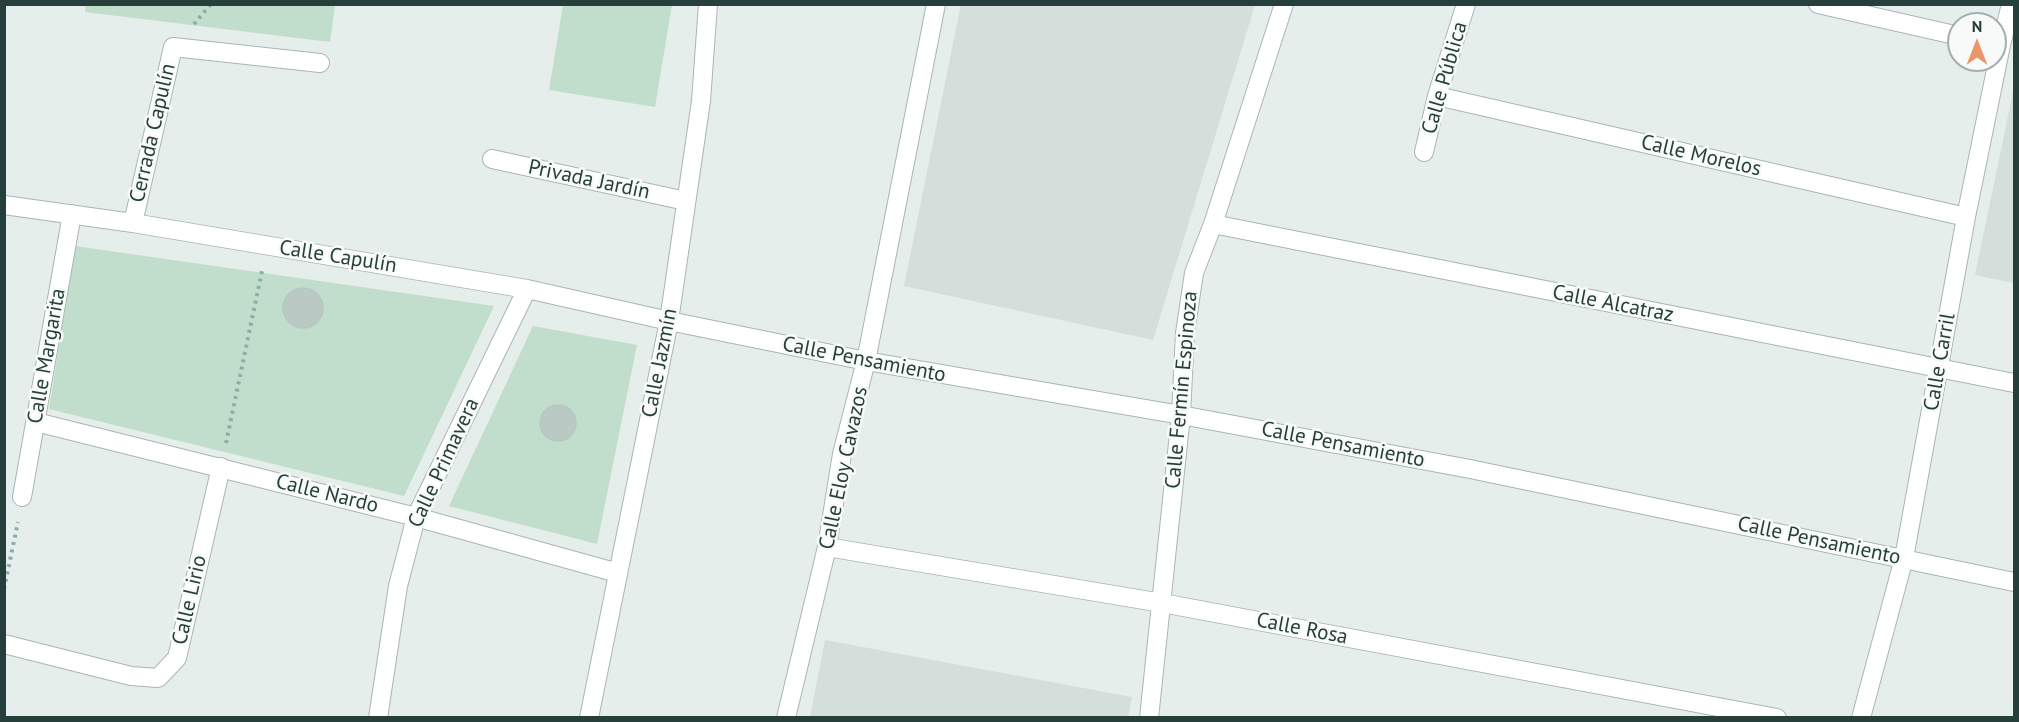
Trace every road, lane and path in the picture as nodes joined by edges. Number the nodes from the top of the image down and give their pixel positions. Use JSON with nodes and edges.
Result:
{"nodes":[{"id":1,"x":708,"y":4,"type":"edge"},
{"id":2,"x":936,"y":4,"type":"edge"},
{"id":3,"x":1284,"y":4,"type":"edge"},
{"id":4,"x":1466,"y":4,"type":"edge"},
{"id":5,"x":1818,"y":4,"type":"edge"},
{"id":6,"x":1947,"y":33,"type":"edge"},
{"id":7,"x":320,"y":63,"type":"dead end"},
{"id":8,"x":1993,"y":72,"type":"edge"},
{"id":9,"x":1437,"y":96,"type":"junction"},
{"id":10,"x":1424,"y":152,"type":"dead end"},
{"id":11,"x":492,"y":159,"type":"dead end"},
{"id":12,"x":686,"y":201,"type":"junction"},
{"id":13,"x":4,"y":205,"type":"edge"},
{"id":14,"x":72,"y":214,"type":"junction"},
{"id":15,"x":1966,"y":217,"type":"junction"},
{"id":16,"x":133,"y":223,"type":"junction"},
{"id":17,"x":1213,"y":224,"type":"junction"},
{"id":18,"x":268,"y":246,"type":"junction"},
{"id":19,"x":527,"y":289,"type":"junction"},
{"id":20,"x":669,"y":321,"type":"junction"},
{"id":21,"x":866,"y":361,"type":"junction"},
{"id":22,"x":1939,"y":368,"type":"junction"},
{"id":23,"x":2014,"y":383,"type":"edge"},
{"id":24,"x":1181,"y":415,"type":"junction"},
{"id":25,"x":36,"y":422,"type":"junction"},
{"id":26,"x":221,"y":467,"type":"junction"},
{"id":27,"x":22,"y":497,"type":"joint"},
{"id":28,"x":416,"y":517,"type":"junction"},
{"id":29,"x":828,"y":547,"type":"junction"},
{"id":30,"x":1904,"y":558,"type":"junction"},
{"id":31,"x":618,"y":573,"type":"junction"},
{"id":32,"x":2014,"y":582,"type":"edge"},
{"id":33,"x":4,"y":589,"type":"edge"},
{"id":34,"x":1162,"y":603,"type":"junction"},
{"id":35,"x":4,"y":644,"type":"edge"},
{"id":36,"x":378,"y":717,"type":"edge"},
{"id":37,"x":589,"y":717,"type":"edge"},
{"id":38,"x":786,"y":717,"type":"edge"},
{"id":39,"x":1149,"y":717,"type":"edge"},
{"id":40,"x":1776,"y":717,"type":"edge"},
{"id":41,"x":1861,"y":717,"type":"edge"}],
"edges":[{"from":1,"to":12,"type":"street","name":"Calle Jazmín"},
{"from":2,"to":21,"type":"street","name":"Calle Eloy Cavazos"},
{"from":3,"to":17,"type":"street","name":"Calle Fermín Espinoza"},
{"from":4,"to":9,"type":"street","name":"Calle Pública"},
{"from":5,"to":6,"type":"street"},
{"from":7,"to":16,"type":"street","name":"Cerrada Capulín"},
{"from":8,"to":15,"type":"street","name":"Calle Carril"},
{"from":9,"to":10,"type":"street","name":"Calle Pública"},
{"from":9,"to":15,"type":"street","name":"Calle Morelos"},
{"from":11,"to":12,"type":"street","name":"Privada Jardín"},
{"from":12,"to":20,"type":"street","name":"Calle Jazmín"},
{"from":13,"to":14,"type":"street","name":"Calle Capulín"},
{"from":14,"to":16,"type":"street","name":"Calle Capulín"},
{"from":14,"to":25,"type":"street","name":"Calle Margarita"},
{"from":15,"to":22,"type":"street","name":"Calle Carril"},
{"from":16,"to":18,"type":"street","name":"Calle Capulín"},
{"from":17,"to":22,"type":"street","name":"Calle Alcatraz"},
{"from":17,"to":24,"type":"street","name":"Calle Fermín Espinoza"},
{"from":18,"to":19,"type":"street","name":"Calle Capulín"},
{"from":18,"to":26,"type":"path"},
{"from":19,"to":20,"type":"street","name":"Calle Capulín"},
{"from":19,"to":28,"type":"street","name":"Calle Primavera"},
{"from":20,"to":21,"type":"street","name":"Calle Pensamiento"},
{"from":20,"to":31,"type":"street","name":"Calle Jazmín"},
{"from":21,"to":24,"type":"street","name":"Calle Pensamiento"},
{"from":21,"to":29,"type":"street","name":"Calle Eloy Cavazos"},
{"from":22,"to":23,"type":"street","name":"Calle Alcatraz"},
{"from":22,"to":30,"type":"street","name":"Calle Carril"},
{"from":24,"to":30,"type":"street","name":"Calle Pensamiento"},
{"from":24,"to":34,"type":"street","name":"Calle Fermín Espinoza"},
{"from":25,"to":26,"type":"street","name":"Calle Nardo"},
{"from":25,"to":27,"type":"street","name":"Calle Margarita"},
{"from":26,"to":28,"type":"street","name":"Calle Nardo"},
{"from":26,"to":35,"type":"street","name":"Calle Lirio"},
{"from":27,"to":33,"type":"path"},
{"from":28,"to":31,"type":"street","name":"Calle Nardo"},
{"from":28,"to":36,"type":"street","name":"Calle Primavera"},
{"from":29,"to":34,"type":"street","name":"Calle Rosa"},
{"from":29,"to":38,"type":"street","name":"Calle Eloy Cavazos"},
{"from":30,"to":32,"type":"street","name":"Calle Pensamiento"},
{"from":30,"to":41,"type":"street","name":"Calle Carril"},
{"from":31,"to":37,"type":"street","name":"Calle Jazmín"},
{"from":34,"to":39,"type":"street","name":"Calle Fermín Espinoza"},
{"from":34,"to":40,"type":"street","name":"Calle Rosa"}]}
